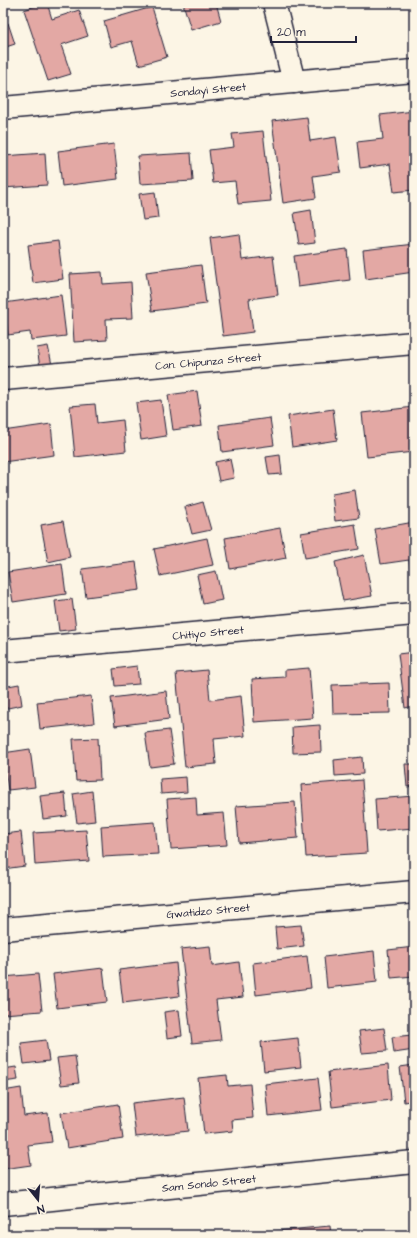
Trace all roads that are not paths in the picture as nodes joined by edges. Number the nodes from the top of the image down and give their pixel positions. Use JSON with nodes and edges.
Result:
{"nodes":[{"id":1,"x":274,"y":3,"type":"edge"},
{"id":2,"x":414,"y":71,"type":"edge"},
{"id":3,"x":294,"y":82,"type":"junction"},
{"id":4,"x":3,"y":108,"type":"edge"},
{"id":5,"x":414,"y":343,"type":"edge"},
{"id":6,"x":3,"y":379,"type":"edge"},
{"id":7,"x":414,"y":614,"type":"edge"},
{"id":8,"x":3,"y":651,"type":"edge"},
{"id":9,"x":414,"y":892,"type":"edge"},
{"id":10,"x":3,"y":929,"type":"edge"},
{"id":11,"x":414,"y":1162,"type":"edge"},
{"id":12,"x":3,"y":1204,"type":"edge"}],
"edges":[{"from":1,"to":3,"type":"street"},
{"from":2,"to":3,"type":"street","name":"Sondayi Street"},
{"from":3,"to":4,"type":"street","name":"Sondayi Street"},
{"from":5,"to":6,"type":"street","name":"Can. Chipunza Street"},
{"from":7,"to":8,"type":"street","name":"Chitiyo Street"},
{"from":9,"to":10,"type":"street","name":"Gwatidzo Street"},
{"from":11,"to":12,"type":"street","name":"Sam Sondo Street"}]}
